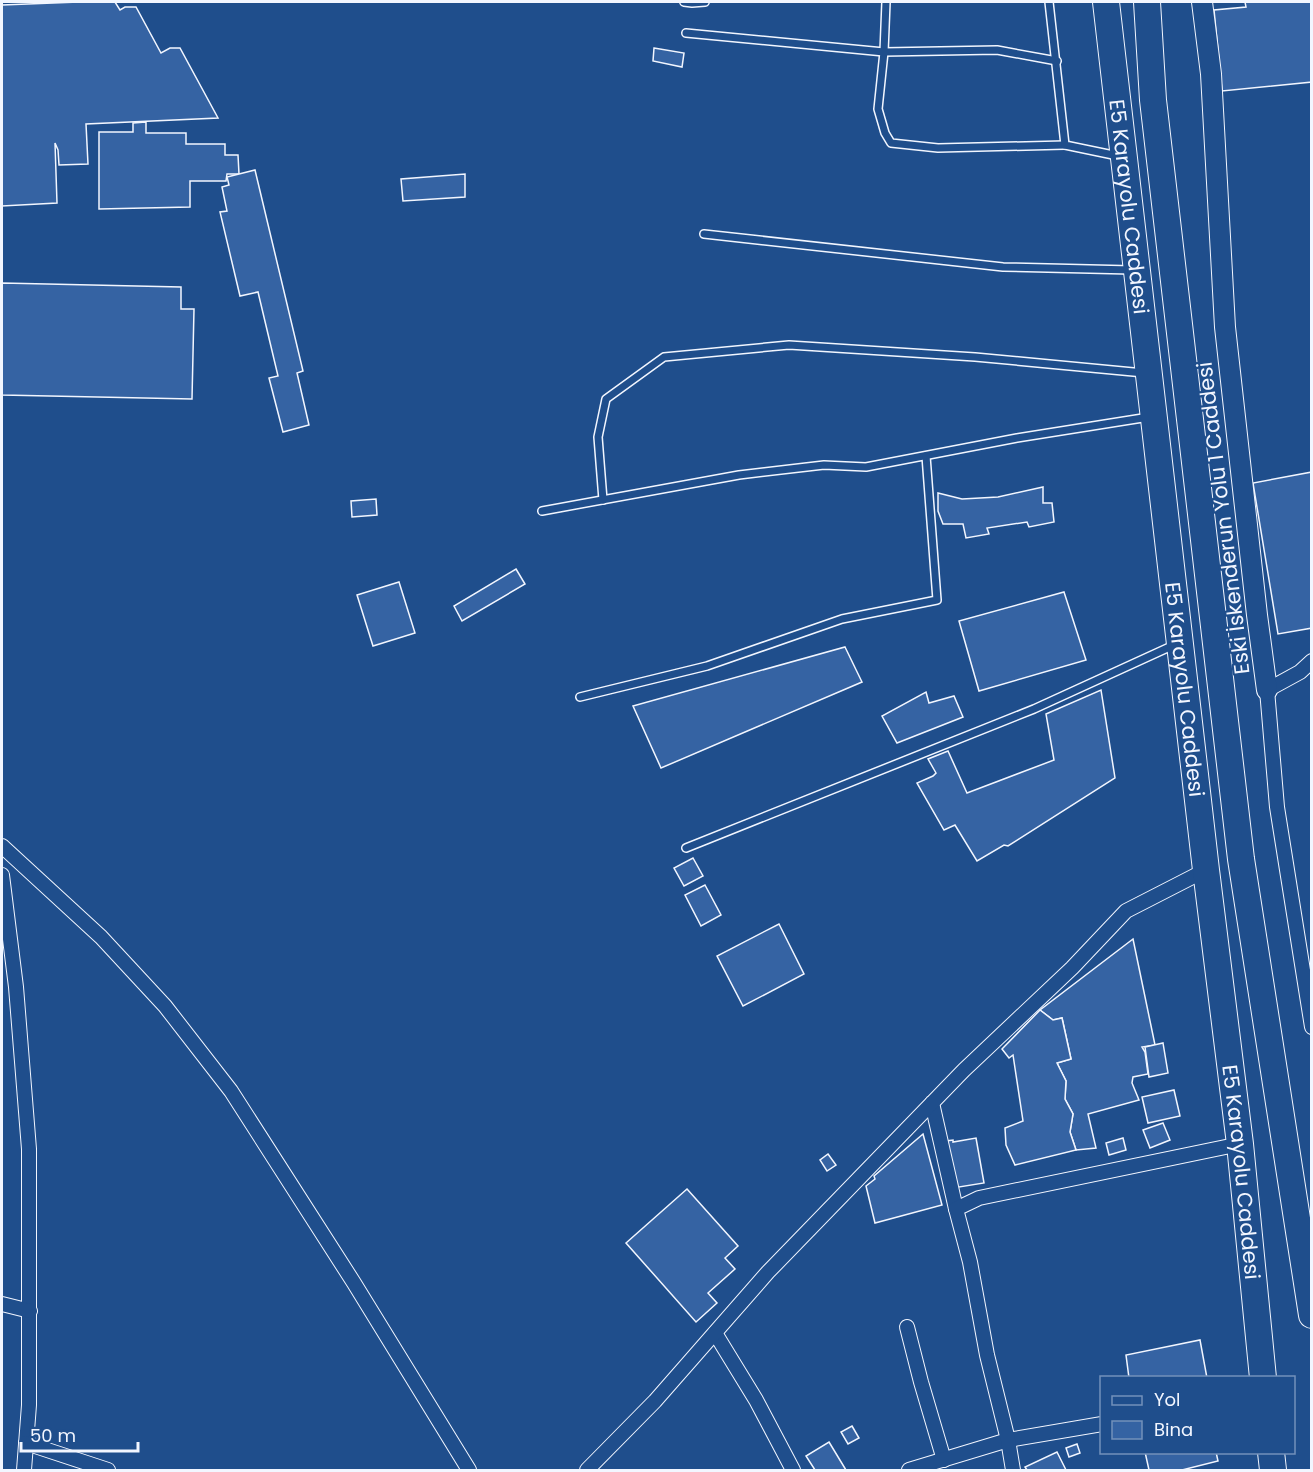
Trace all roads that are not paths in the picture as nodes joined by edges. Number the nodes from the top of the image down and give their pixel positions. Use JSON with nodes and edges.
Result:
{"nodes":[{"id":1,"x":684,"y":2,"type":"edge"},
{"id":2,"x":705,"y":2,"type":"edge"},
{"id":3,"x":886,"y":2,"type":"edge"},
{"id":4,"x":1049,"y":2,"type":"edge"},
{"id":5,"x":1106,"y":2,"type":"edge"},
{"id":6,"x":1147,"y":2,"type":"edge"},
{"id":7,"x":1202,"y":2,"type":"edge"},
{"id":8,"x":686,"y":33,"type":"dead end"},
{"id":9,"x":885,"y":52,"type":"junction"},
{"id":10,"x":1057,"y":61,"type":"junction"},
{"id":11,"x":1065,"y":146,"type":"junction"},
{"id":12,"x":1124,"y":157,"type":"junction"},
{"id":13,"x":704,"y":234,"type":"dead end"},
{"id":14,"x":1137,"y":270,"type":"junction"},
{"id":15,"x":1149,"y":374,"type":"junction"},
{"id":16,"x":1154,"y":417,"type":"junction"},
{"id":17,"x":926,"y":456,"type":"junction"},
{"id":18,"x":603,"y":500,"type":"junction"},
{"id":19,"x":542,"y":511,"type":"dead end"},
{"id":20,"x":1180,"y":642,"type":"junction"},
{"id":21,"x":1311,"y":661,"type":"edge"},
{"id":22,"x":1267,"y":690,"type":"junction"},
{"id":23,"x":580,"y":697,"type":"dead end"},
{"id":24,"x":2,"y":846,"type":"edge"},
{"id":25,"x":686,"y":848,"type":"dead end"},
{"id":26,"x":1206,"y":870,"type":"junction"},
{"id":27,"x":2,"y":875,"type":"edge"},
{"id":28,"x":1311,"y":1027,"type":"edge"},
{"id":29,"x":932,"y":1104,"type":"junction"},
{"id":30,"x":1240,"y":1144,"type":"junction"},
{"id":31,"x":956,"y":1209,"type":"junction"},
{"id":32,"x":2,"y":1304,"type":"edge"},
{"id":33,"x":30,"y":1311,"type":"junction"},
{"id":34,"x":1311,"y":1315,"type":"edge"},
{"id":35,"x":907,"y":1327,"type":"dead end"},
{"id":36,"x":715,"y":1334,"type":"junction"},
{"id":37,"x":1263,"y":1376,"type":"edge"},
{"id":38,"x":1100,"y":1424,"type":"edge"},
{"id":39,"x":1008,"y":1440,"type":"junction"},
{"id":40,"x":26,"y":1443,"type":"junction"},
{"id":41,"x":1271,"y":1454,"type":"edge"},
{"id":42,"x":944,"y":1460,"type":"junction"},
{"id":43,"x":24,"y":1470,"type":"edge"},
{"id":44,"x":108,"y":1470,"type":"edge"},
{"id":45,"x":469,"y":1470,"type":"edge"},
{"id":46,"x":587,"y":1470,"type":"edge"},
{"id":47,"x":794,"y":1470,"type":"edge"},
{"id":48,"x":909,"y":1470,"type":"edge"},
{"id":49,"x":1013,"y":1470,"type":"edge"},
{"id":50,"x":1273,"y":1470,"type":"edge"}],
"edges":[{"from":1,"to":2,"type":"lane"},
{"from":3,"to":9,"type":"lane"},
{"from":4,"to":10,"type":"lane"},
{"from":5,"to":12,"type":"highway","name":"E5 Karayolu Caddesi"},
{"from":6,"to":34,"type":"highway","name":"E5 Karayolu Caddesi"},
{"from":7,"to":22,"type":"street","name":"Eski İskenderun Yolu 1 Caddesi"},
{"from":8,"to":9,"type":"lane"},
{"from":9,"to":10,"type":"lane"},
{"from":9,"to":11,"type":"lane"},
{"from":10,"to":11,"type":"lane"},
{"from":11,"to":12,"type":"lane"},
{"from":12,"to":14,"type":"highway","name":"E5 Karayolu Caddesi"},
{"from":13,"to":14,"type":"lane"},
{"from":14,"to":15,"type":"highway","name":"E5 Karayolu Caddesi"},
{"from":15,"to":16,"type":"highway","name":"E5 Karayolu Caddesi"},
{"from":15,"to":18,"type":"lane"},
{"from":16,"to":17,"type":"lane"},
{"from":16,"to":20,"type":"highway","name":"E5 Karayolu Caddesi"},
{"from":17,"to":18,"type":"lane"},
{"from":17,"to":23,"type":"lane"},
{"from":18,"to":19,"type":"lane"},
{"from":20,"to":25,"type":"lane"},
{"from":20,"to":26,"type":"highway","name":"E5 Karayolu Caddesi"},
{"from":21,"to":22,"type":"street"},
{"from":22,"to":28,"type":"street","name":"Eski İskenderun Yolu 1 Caddesi"},
{"from":24,"to":45,"type":"street"},
{"from":26,"to":29,"type":"street"},
{"from":26,"to":30,"type":"highway","name":"E5 Karayolu Caddesi"},
{"from":27,"to":33,"type":"street"},
{"from":29,"to":31,"type":"street"},
{"from":29,"to":36,"type":"street"},
{"from":30,"to":31,"type":"street"},
{"from":30,"to":37,"type":"highway","name":"E5 Karayolu Caddesi"},
{"from":31,"to":39,"type":"street"},
{"from":32,"to":33,"type":"street"},
{"from":33,"to":40,"type":"street"},
{"from":35,"to":42,"type":"street"},
{"from":36,"to":46,"type":"street"},
{"from":36,"to":47,"type":"street"},
{"from":38,"to":39,"type":"street"},
{"from":39,"to":42,"type":"street"},
{"from":39,"to":49,"type":"street"},
{"from":40,"to":43,"type":"street"},
{"from":40,"to":44,"type":"street"},
{"from":41,"to":50,"type":"highway"},
{"from":42,"to":48,"type":"street"}]}
